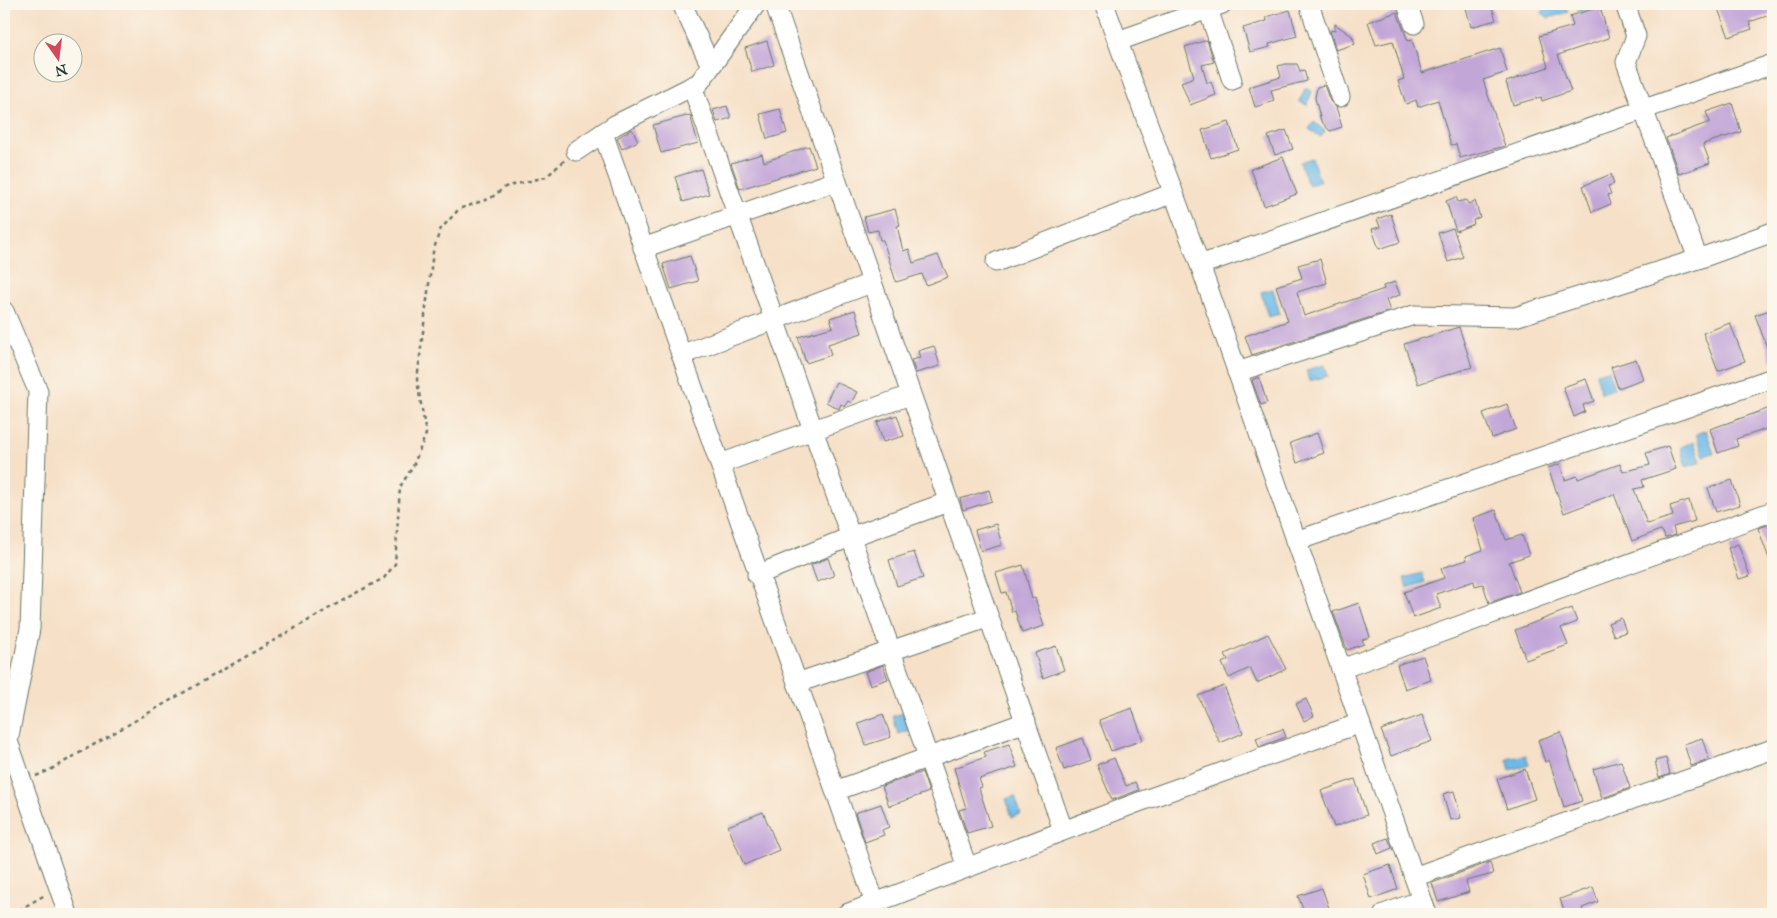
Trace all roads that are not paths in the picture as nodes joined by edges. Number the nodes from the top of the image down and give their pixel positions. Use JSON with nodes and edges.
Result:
{"nodes":[{"id":1,"x":682,"y":4,"type":"edge"},
{"id":2,"x":756,"y":4,"type":"edge"},
{"id":3,"x":775,"y":4,"type":"edge"},
{"id":4,"x":1104,"y":4,"type":"edge"},
{"id":5,"x":1309,"y":4,"type":"edge"},
{"id":6,"x":1408,"y":4,"type":"edge"},
{"id":7,"x":1625,"y":4,"type":"edge"},
{"id":8,"x":1215,"y":6,"type":"edge"},
{"id":9,"x":1414,"y":24,"type":"dead end"},
{"id":10,"x":1118,"y":41,"type":"junction"},
{"id":11,"x":1773,"y":64,"type":"edge"},
{"id":12,"x":711,"y":66,"type":"junction"},
{"id":13,"x":1232,"y":80,"type":"dead end"},
{"id":14,"x":692,"y":86,"type":"junction"},
{"id":15,"x":1340,"y":97,"type":"dead end"},
{"id":16,"x":1642,"y":111,"type":"junction"},
{"id":17,"x":603,"y":133,"type":"junction"},
{"id":18,"x":576,"y":151,"type":"road end"},
{"id":19,"x":836,"y":181,"type":"junction"},
{"id":20,"x":1173,"y":193,"type":"junction"},
{"id":21,"x":738,"y":214,"type":"junction"},
{"id":22,"x":1773,"y":232,"type":"edge"},
{"id":23,"x":643,"y":248,"type":"junction"},
{"id":24,"x":1698,"y":259,"type":"junction"},
{"id":25,"x":996,"y":262,"type":"dead end"},
{"id":26,"x":1200,"y":265,"type":"junction"},
{"id":27,"x":871,"y":283,"type":"junction"},
{"id":28,"x":4,"y":311,"type":"edge"},
{"id":29,"x":775,"y":321,"type":"junction"},
{"id":30,"x":681,"y":355,"type":"junction"},
{"id":31,"x":1237,"y":372,"type":"junction"},
{"id":32,"x":1773,"y":378,"type":"edge"},
{"id":33,"x":910,"y":395,"type":"junction"},
{"id":34,"x":811,"y":430,"type":"junction"},
{"id":35,"x":720,"y":464,"type":"junction"},
{"id":36,"x":948,"y":502,"type":"junction"},
{"id":37,"x":1773,"y":511,"type":"edge"},
{"id":38,"x":850,"y":537,"type":"junction"},
{"id":39,"x":1296,"y":541,"type":"junction"},
{"id":40,"x":757,"y":574,"type":"junction"},
{"id":41,"x":987,"y":618,"type":"junction"},
{"id":42,"x":889,"y":650,"type":"junction"},
{"id":43,"x":1340,"y":669,"type":"junction"},
{"id":44,"x":797,"y":683,"type":"junction"},
{"id":45,"x":1026,"y":722,"type":"junction"},
{"id":46,"x":1360,"y":723,"type":"junction"},
{"id":47,"x":1773,"y":749,"type":"edge"},
{"id":48,"x":928,"y":757,"type":"junction"},
{"id":49,"x":835,"y":791,"type":"junction"},
{"id":50,"x":1063,"y":830,"type":"junction"},
{"id":51,"x":967,"y":867,"type":"junction"},
{"id":52,"x":1414,"y":877,"type":"junction"},
{"id":53,"x":875,"y":903,"type":"junction"},
{"id":54,"x":1424,"y":907,"type":"edge"},
{"id":55,"x":68,"y":914,"type":"edge"},
{"id":56,"x":846,"y":914,"type":"edge"},
{"id":57,"x":1384,"y":914,"type":"edge"}],
"edges":[{"from":1,"to":12,"type":"street"},
{"from":2,"to":12,"type":"street"},
{"from":3,"to":19,"type":"street"},
{"from":4,"to":10,"type":"street"},
{"from":5,"to":15,"type":"street"},
{"from":6,"to":9,"type":"street"},
{"from":7,"to":16,"type":"street"},
{"from":8,"to":10,"type":"street"},
{"from":8,"to":13,"type":"street"},
{"from":10,"to":20,"type":"street"},
{"from":11,"to":16,"type":"street"},
{"from":12,"to":14,"type":"street"},
{"from":14,"to":17,"type":"street"},
{"from":14,"to":21,"type":"street"},
{"from":16,"to":24,"type":"street"},
{"from":16,"to":26,"type":"street"},
{"from":17,"to":18,"type":"street"},
{"from":17,"to":23,"type":"street"},
{"from":19,"to":21,"type":"street"},
{"from":19,"to":27,"type":"street"},
{"from":20,"to":25,"type":"street"},
{"from":20,"to":26,"type":"street"},
{"from":21,"to":23,"type":"street"},
{"from":21,"to":29,"type":"street"},
{"from":22,"to":24,"type":"street"},
{"from":23,"to":30,"type":"street"},
{"from":24,"to":31,"type":"street"},
{"from":26,"to":31,"type":"street"},
{"from":27,"to":29,"type":"street"},
{"from":27,"to":33,"type":"street"},
{"from":28,"to":55,"type":"street"},
{"from":29,"to":30,"type":"street"},
{"from":29,"to":34,"type":"street"},
{"from":30,"to":35,"type":"street"},
{"from":31,"to":39,"type":"street"},
{"from":32,"to":39,"type":"street"},
{"from":33,"to":34,"type":"street"},
{"from":33,"to":36,"type":"street"},
{"from":34,"to":35,"type":"street"},
{"from":34,"to":38,"type":"street"},
{"from":35,"to":40,"type":"street"},
{"from":36,"to":38,"type":"street"},
{"from":36,"to":41,"type":"street"},
{"from":37,"to":43,"type":"street"},
{"from":38,"to":40,"type":"street"},
{"from":38,"to":42,"type":"street"},
{"from":39,"to":43,"type":"street"},
{"from":40,"to":44,"type":"street"},
{"from":41,"to":42,"type":"street"},
{"from":41,"to":45,"type":"street"},
{"from":42,"to":44,"type":"street"},
{"from":42,"to":48,"type":"street"},
{"from":43,"to":46,"type":"street"},
{"from":44,"to":49,"type":"street"},
{"from":45,"to":48,"type":"street"},
{"from":45,"to":50,"type":"street"},
{"from":46,"to":50,"type":"street"},
{"from":46,"to":52,"type":"street"},
{"from":47,"to":52,"type":"street"},
{"from":48,"to":49,"type":"street"},
{"from":48,"to":51,"type":"street"},
{"from":49,"to":53,"type":"street"},
{"from":50,"to":51,"type":"street"},
{"from":51,"to":53,"type":"street"},
{"from":52,"to":54,"type":"street"},
{"from":53,"to":56,"type":"street"},
{"from":54,"to":57,"type":"street"}]}
